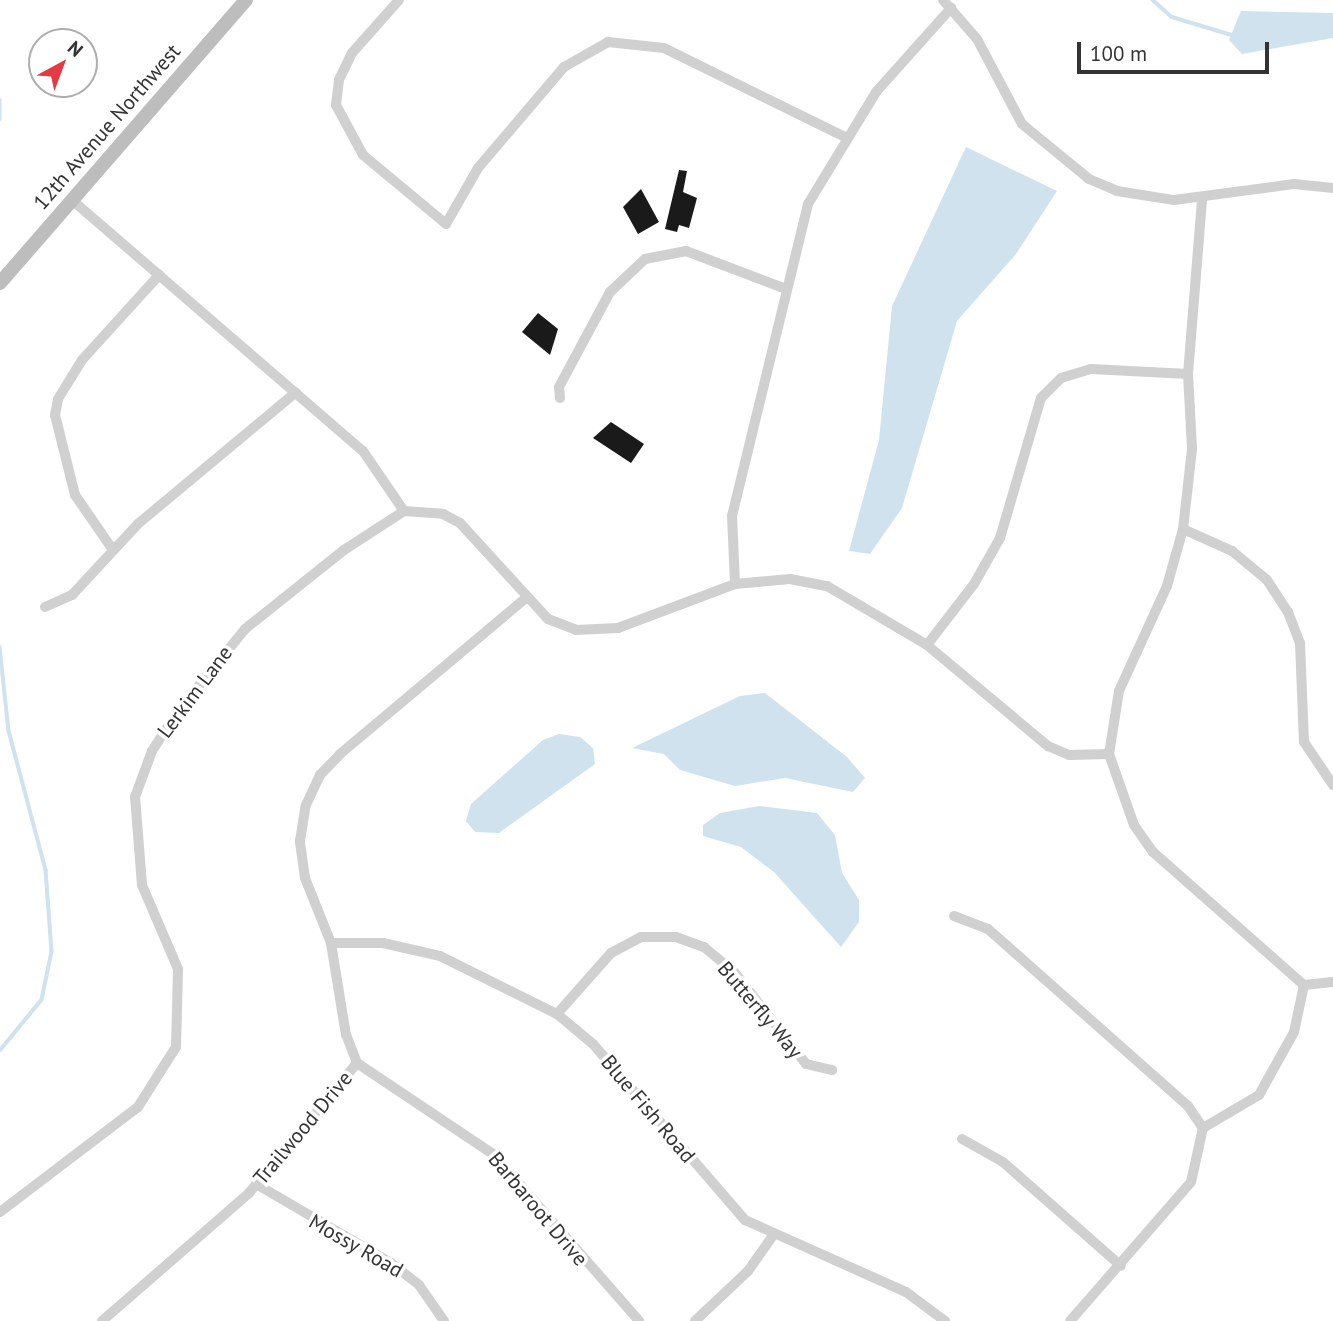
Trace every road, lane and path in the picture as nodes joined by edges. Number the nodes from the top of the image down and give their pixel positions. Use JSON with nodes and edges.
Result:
{"nodes":[{"id":1,"x":246,"y":0,"type":"edge"},
{"id":2,"x":398,"y":0,"type":"edge"},
{"id":3,"x":947,"y":4,"type":"edge"},
{"id":4,"x":847,"y":138,"type":"junction"},
{"id":5,"x":1333,"y":188,"type":"edge"},
{"id":6,"x":1202,"y":199,"type":"junction"},
{"id":7,"x":72,"y":200,"type":"junction"},
{"id":8,"x":159,"y":275,"type":"junction"},
{"id":9,"x":0,"y":283,"type":"edge"},
{"id":10,"x":786,"y":289,"type":"junction"},
{"id":11,"x":1188,"y":374,"type":"junction"},
{"id":12,"x":296,"y":392,"type":"junction"},
{"id":13,"x":560,"y":398,"type":"dead end"},
{"id":14,"x":404,"y":511,"type":"junction"},
{"id":15,"x":1184,"y":528,"type":"junction"},
{"id":16,"x":113,"y":550,"type":"junction"},
{"id":17,"x":735,"y":584,"type":"junction"},
{"id":18,"x":527,"y":597,"type":"junction"},
{"id":19,"x":45,"y":607,"type":"dead end"},
{"id":20,"x":927,"y":645,"type":"junction"},
{"id":21,"x":1109,"y":754,"type":"junction"},
{"id":22,"x":1333,"y":785,"type":"edge"},
{"id":23,"x":954,"y":916,"type":"dead end"},
{"id":24,"x":331,"y":943,"type":"junction"},
{"id":25,"x":1333,"y":982,"type":"edge"},
{"id":26,"x":1304,"y":985,"type":"junction"},
{"id":27,"x":557,"y":1014,"type":"junction"},
{"id":28,"x":358,"y":1063,"type":"junction"},
{"id":29,"x":832,"y":1070,"type":"dead end"},
{"id":30,"x":1203,"y":1128,"type":"junction"},
{"id":31,"x":962,"y":1139,"type":"dead end"},
{"id":32,"x":256,"y":1184,"type":"junction"},
{"id":33,"x":0,"y":1212,"type":"edge"},
{"id":34,"x":772,"y":1237,"type":"junction"},
{"id":35,"x":1121,"y":1266,"type":"junction"},
{"id":36,"x":102,"y":1321,"type":"edge"},
{"id":37,"x":444,"y":1321,"type":"edge"},
{"id":38,"x":639,"y":1321,"type":"edge"},
{"id":39,"x":695,"y":1321,"type":"edge"},
{"id":40,"x":945,"y":1321,"type":"edge"},
{"id":41,"x":1070,"y":1321,"type":"edge"}],
"edges":[{"from":1,"to":7,"type":"street","name":"12th Avenue Northwest"},
{"from":2,"to":4,"type":"street"},
{"from":3,"to":4,"type":"street"},
{"from":3,"to":6,"type":"street"},
{"from":4,"to":10,"type":"street"},
{"from":5,"to":6,"type":"street"},
{"from":6,"to":11,"type":"street"},
{"from":7,"to":8,"type":"street"},
{"from":7,"to":9,"type":"street","name":"12th Avenue Northwest"},
{"from":8,"to":12,"type":"street"},
{"from":8,"to":16,"type":"street"},
{"from":10,"to":13,"type":"street"},
{"from":10,"to":17,"type":"street"},
{"from":11,"to":15,"type":"street"},
{"from":11,"to":20,"type":"street"},
{"from":12,"to":14,"type":"street"},
{"from":12,"to":16,"type":"street"},
{"from":14,"to":18,"type":"street"},
{"from":14,"to":33,"type":"street","name":"Lerkim Lane"},
{"from":15,"to":21,"type":"street"},
{"from":15,"to":22,"type":"street"},
{"from":16,"to":19,"type":"street"},
{"from":17,"to":18,"type":"street"},
{"from":17,"to":20,"type":"street"},
{"from":18,"to":24,"type":"street","name":"Trailwood Drive"},
{"from":20,"to":21,"type":"street"},
{"from":21,"to":26,"type":"street"},
{"from":23,"to":30,"type":"street"},
{"from":24,"to":27,"type":"street","name":"Blue Fish Road"},
{"from":24,"to":28,"type":"street","name":"Trailwood Drive"},
{"from":25,"to":26,"type":"street"},
{"from":26,"to":30,"type":"street"},
{"from":27,"to":29,"type":"street","name":"Butterfly Way"},
{"from":27,"to":34,"type":"street","name":"Blue Fish Road"},
{"from":28,"to":32,"type":"street","name":"Trailwood Drive"},
{"from":28,"to":38,"type":"street","name":"Barbaroot Drive"},
{"from":30,"to":35,"type":"street"},
{"from":31,"to":35,"type":"street"},
{"from":32,"to":36,"type":"street","name":"Trailwood Drive"},
{"from":32,"to":37,"type":"street","name":"Mossy Road"},
{"from":34,"to":39,"type":"street"},
{"from":34,"to":40,"type":"street","name":"Blue Fish Road"},
{"from":35,"to":41,"type":"street"}]}
